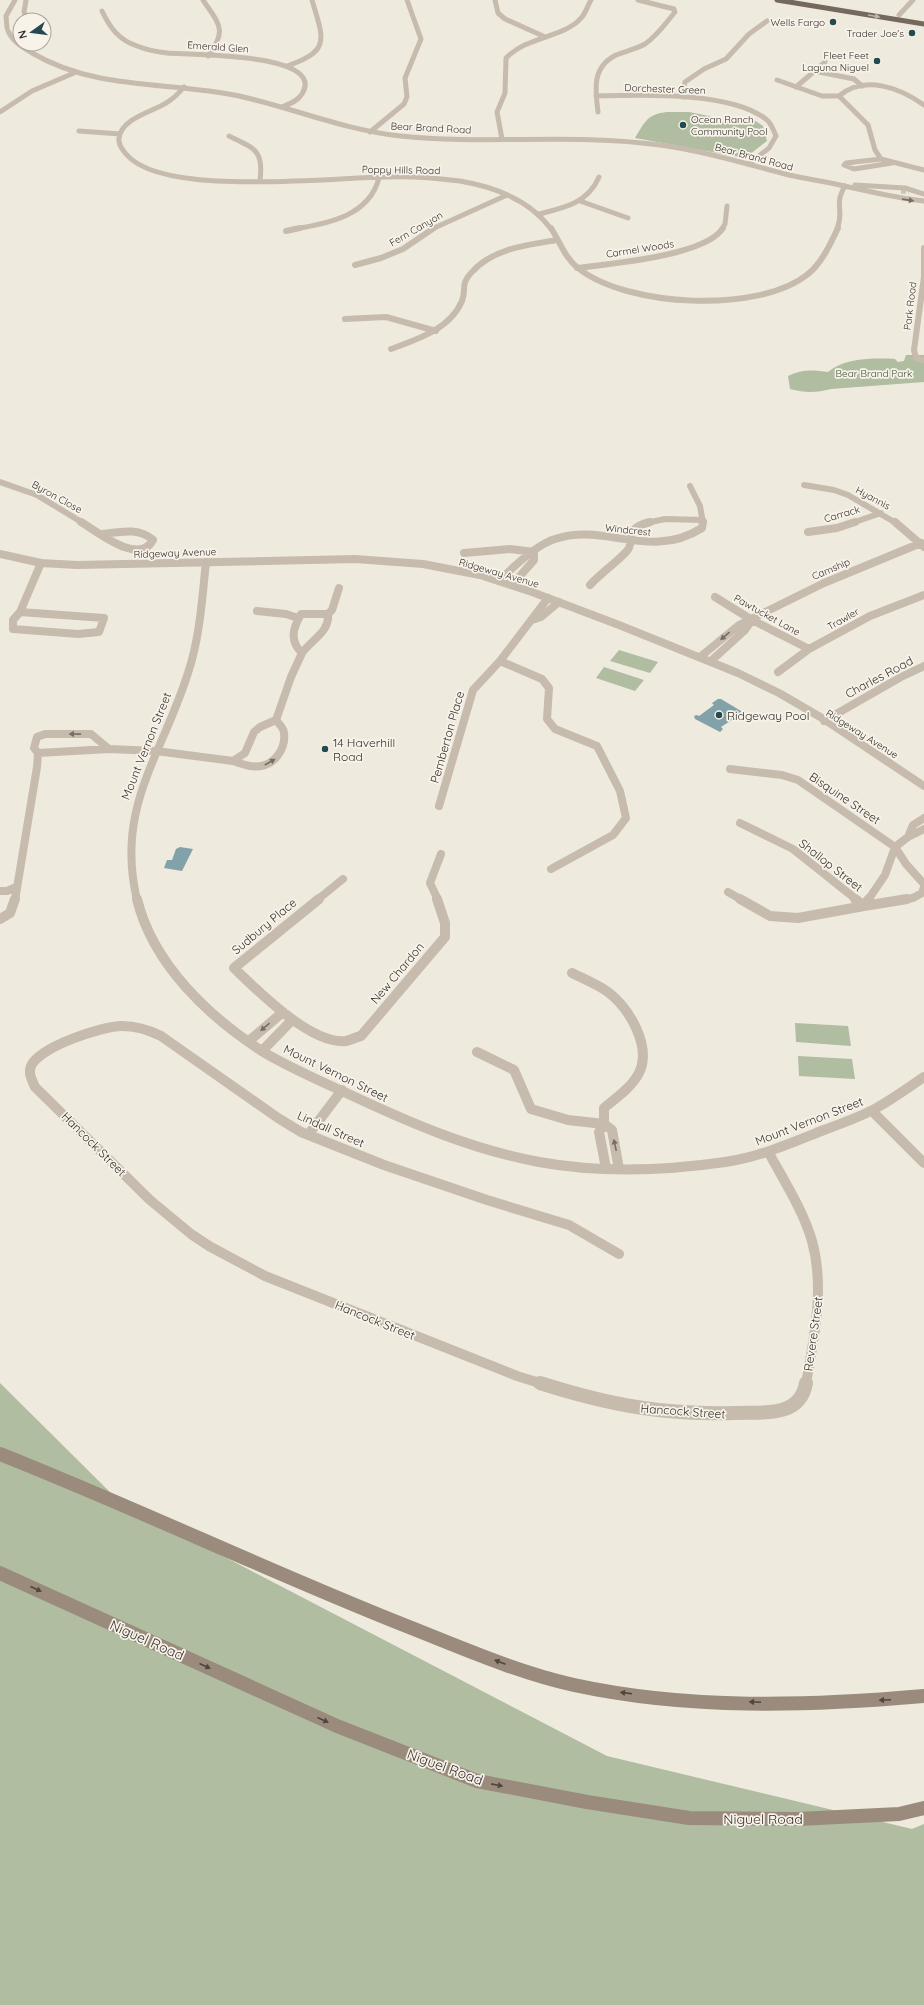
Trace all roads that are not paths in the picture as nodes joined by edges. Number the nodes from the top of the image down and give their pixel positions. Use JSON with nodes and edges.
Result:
{"nodes":[{"id":1,"x":15,"y":0,"type":"edge"},
{"id":2,"x":26,"y":0,"type":"edge"},
{"id":3,"x":203,"y":0,"type":"edge"},
{"id":4,"x":312,"y":0,"type":"edge"},
{"id":5,"x":407,"y":0,"type":"edge"},
{"id":6,"x":495,"y":0,"type":"edge"},
{"id":7,"x":591,"y":0,"type":"edge"},
{"id":8,"x":638,"y":0,"type":"edge"},
{"id":9,"x":777,"y":0,"type":"edge"},
{"id":10,"x":808,"y":0,"type":"edge"},
{"id":11,"x":913,"y":0,"type":"edge"},
{"id":12,"x":102,"y":11,"type":"dead end"},
{"id":13,"x":24,"y":12,"type":"edge"},
{"id":14,"x":899,"y":15,"type":"junction"},
{"id":15,"x":924,"y":19,"type":"edge"},
{"id":16,"x":767,"y":21,"type":"dead end"},
{"id":17,"x":924,"y":24,"type":"edge"},
{"id":18,"x":543,"y":36,"type":"junction"},
{"id":19,"x":12,"y":37,"type":"edge"},
{"id":20,"x":33,"y":52,"type":"edge"},
{"id":21,"x":208,"y":56,"type":"junction"},
{"id":22,"x":825,"y":62,"type":"dead end"},
{"id":23,"x":287,"y":66,"type":"junction"},
{"id":24,"x":814,"y":72,"type":"junction"},
{"id":25,"x":74,"y":73,"type":"junction"},
{"id":26,"x":777,"y":80,"type":"dead end"},
{"id":27,"x":862,"y":86,"type":"junction"},
{"id":28,"x":184,"y":87,"type":"junction"},
{"id":29,"x":796,"y":87,"type":"junction"},
{"id":30,"x":596,"y":96,"type":"junction"},
{"id":31,"x":682,"y":96,"type":"junction"},
{"id":32,"x":838,"y":96,"type":"junction"},
{"id":33,"x":924,"y":105,"type":"edge"},
{"id":34,"x":282,"y":107,"type":"junction"},
{"id":35,"x":0,"y":112,"type":"edge"},
{"id":36,"x":598,"y":112,"type":"dead end"},
{"id":37,"x":79,"y":131,"type":"dead end"},
{"id":38,"x":370,"y":132,"type":"junction"},
{"id":39,"x":120,"y":134,"type":"junction"},
{"id":40,"x":229,"y":136,"type":"dead end"},
{"id":41,"x":502,"y":139,"type":"junction"},
{"id":42,"x":881,"y":159,"type":"junction"},
{"id":43,"x":892,"y":163,"type":"junction"},
{"id":44,"x":749,"y":164,"type":"junction"},
{"id":45,"x":924,"y":170,"type":"edge"},
{"id":46,"x":599,"y":177,"type":"dead end"},
{"id":47,"x":379,"y":178,"type":"junction"},
{"id":48,"x":260,"y":180,"type":"junction"},
{"id":49,"x":845,"y":186,"type":"junction"},
{"id":50,"x":894,"y":189,"type":"junction"},
{"id":51,"x":901,"y":191,"type":"tunnel mouth"},
{"id":52,"x":909,"y":192,"type":"tunnel mouth"},
{"id":53,"x":924,"y":194,"type":"edge"},
{"id":54,"x":507,"y":195,"type":"junction"},
{"id":55,"x":892,"y":197,"type":"junction"},
{"id":56,"x":924,"y":198,"type":"edge"},
{"id":57,"x":580,"y":201,"type":"junction"},
{"id":58,"x":924,"y":202,"type":"edge"},
{"id":59,"x":727,"y":206,"type":"dead end"},
{"id":60,"x":539,"y":214,"type":"junction"},
{"id":61,"x":628,"y":218,"type":"dead end"},
{"id":62,"x":286,"y":231,"type":"dead end"},
{"id":63,"x":557,"y":240,"type":"junction"},
{"id":64,"x":924,"y":248,"type":"edge"},
{"id":65,"x":355,"y":265,"type":"dead end"},
{"id":66,"x":578,"y":268,"type":"junction"},
{"id":67,"x":924,"y":277,"type":"edge"},
{"id":68,"x":345,"y":319,"type":"dead end"},
{"id":69,"x":436,"y":331,"type":"junction"},
{"id":70,"x":391,"y":349,"type":"dead end"},
{"id":71,"x":924,"y":360,"type":"edge"},
{"id":72,"x":0,"y":482,"type":"edge"},
{"id":73,"x":804,"y":485,"type":"dead end"},
{"id":74,"x":690,"y":486,"type":"dead end"},
{"id":75,"x":881,"y":512,"type":"junction"},
{"id":76,"x":703,"y":520,"type":"junction"},
{"id":77,"x":808,"y":532,"type":"dead end"},
{"id":78,"x":102,"y":534,"type":"junction"},
{"id":79,"x":630,"y":540,"type":"junction"},
{"id":80,"x":923,"y":545,"type":"edge"},
{"id":81,"x":534,"y":552,"type":"junction"},
{"id":82,"x":464,"y":553,"type":"dead end"},
{"id":83,"x":0,"y":554,"type":"edge"},
{"id":84,"x":206,"y":562,"type":"junction"},
{"id":85,"x":41,"y":563,"type":"junction"},
{"id":86,"x":499,"y":582,"type":"junction"},
{"id":87,"x":512,"y":585,"type":"junction"},
{"id":88,"x":590,"y":585,"type":"dead end"},
{"id":89,"x":339,"y":588,"type":"dead end"},
{"id":90,"x":924,"y":594,"type":"edge"},
{"id":91,"x":548,"y":598,"type":"junction"},
{"id":92,"x":715,"y":598,"type":"dead end"},
{"id":93,"x":559,"y":602,"type":"junction"},
{"id":94,"x":257,"y":611,"type":"dead end"},
{"id":95,"x":20,"y":612,"type":"junction"},
{"id":96,"x":328,"y":614,"type":"junction"},
{"id":97,"x":298,"y":618,"type":"junction"},
{"id":98,"x":532,"y":620,"type":"junction"},
{"id":99,"x":752,"y":620,"type":"junction"},
{"id":100,"x":809,"y":649,"type":"junction"},
{"id":101,"x":302,"y":653,"type":"junction"},
{"id":102,"x":700,"y":657,"type":"junction"},
{"id":103,"x":500,"y":661,"type":"junction"},
{"id":104,"x":711,"y":661,"type":"junction"},
{"id":105,"x":924,"y":666,"type":"edge"},
{"id":106,"x":778,"y":672,"type":"dead end"},
{"id":107,"x":276,"y":720,"type":"junction"},
{"id":108,"x":824,"y":720,"type":"junction"},
{"id":109,"x":109,"y":748,"type":"junction"},
{"id":110,"x":156,"y":751,"type":"junction"},
{"id":111,"x":38,"y":753,"type":"junction"},
{"id":112,"x":233,"y":761,"type":"junction"},
{"id":113,"x":730,"y":769,"type":"dead end"},
{"id":114,"x":924,"y":786,"type":"edge"},
{"id":115,"x":439,"y":806,"type":"dead end"},
{"id":116,"x":924,"y":818,"type":"edge"},
{"id":117,"x":740,"y":823,"type":"dead end"},
{"id":118,"x":924,"y":829,"type":"edge"},
{"id":119,"x":908,"y":837,"type":"junction"},
{"id":120,"x":895,"y":847,"type":"junction"},
{"id":121,"x":441,"y":854,"type":"dead end"},
{"id":122,"x":551,"y":870,"type":"dead end"},
{"id":123,"x":342,"y":879,"type":"dead end"},
{"id":124,"x":924,"y":885,"type":"edge"},
{"id":125,"x":16,"y":887,"type":"junction"},
{"id":126,"x":0,"y":891,"type":"edge"},
{"id":127,"x":728,"y":892,"type":"dead end"},
{"id":128,"x":864,"y":906,"type":"junction"},
{"id":129,"x":0,"y":919,"type":"edge"},
{"id":130,"x":572,"y":973,"type":"dead end"},
{"id":131,"x":283,"y":1012,"type":"junction"},
{"id":132,"x":292,"y":1020,"type":"junction"},
{"id":133,"x":249,"y":1041,"type":"junction"},
{"id":134,"x":262,"y":1051,"type":"junction"},
{"id":135,"x":477,"y":1052,"type":"dead end"},
{"id":136,"x":32,"y":1066,"type":"joint"},
{"id":137,"x":924,"y":1077,"type":"edge"},
{"id":138,"x":342,"y":1090,"type":"junction"},
{"id":139,"x":872,"y":1111,"type":"junction"},
{"id":140,"x":604,"y":1124,"type":"junction"},
{"id":141,"x":308,"y":1135,"type":"junction"},
{"id":142,"x":769,"y":1153,"type":"junction"},
{"id":143,"x":924,"y":1163,"type":"edge"},
{"id":144,"x":606,"y":1168,"type":"junction"},
{"id":145,"x":620,"y":1169,"type":"junction"},
{"id":146,"x":619,"y":1254,"type":"dead end"},
{"id":147,"x":796,"y":1404,"type":"joint"},
{"id":148,"x":0,"y":1454,"type":"edge"},
{"id":149,"x":0,"y":1573,"type":"edge"},
{"id":150,"x":924,"y":1696,"type":"edge"},
{"id":151,"x":924,"y":1808,"type":"edge"}],
"edges":[{"from":1,"to":19,"type":"street","name":"Bear Brand Road"},
{"from":2,"to":13,"type":"street"},
{"from":3,"to":21,"type":"street"},
{"from":4,"to":23,"type":"street"},
{"from":5,"to":38,"type":"street"},
{"from":6,"to":18,"type":"street"},
{"from":7,"to":18,"type":"street"},
{"from":8,"to":30,"type":"street"},
{"from":9,"to":17,"type":"main road","one_way":true},
{"from":10,"to":14,"type":"main road"},
{"from":11,"to":14,"type":"street"},
{"from":12,"to":21,"type":"street","name":"Emerald Glen"},
{"from":14,"to":15,"type":"main road"},
{"from":16,"to":31,"type":"street"},
{"from":18,"to":41,"type":"street"},
{"from":20,"to":25,"type":"street","name":"Bear Brand Road"},
{"from":21,"to":23,"type":"street","name":"Emerald Glen"},
{"from":22,"to":24,"type":"street"},
{"from":23,"to":34,"type":"street","name":"Emerald Glen"},
{"from":24,"to":27,"type":"street"},
{"from":24,"to":29,"type":"street"},
{"from":25,"to":28,"type":"street","name":"Bear Brand Road"},
{"from":25,"to":35,"type":"street"},
{"from":26,"to":29,"type":"street"},
{"from":27,"to":32,"type":"street"},
{"from":27,"to":33,"type":"street"},
{"from":28,"to":34,"type":"street","name":"Bear Brand Road"},
{"from":28,"to":39,"type":"street"},
{"from":29,"to":32,"type":"street"},
{"from":30,"to":31,"type":"street","name":"Dorchester Green"},
{"from":30,"to":36,"type":"street"},
{"from":31,"to":44,"type":"street","name":"Dorchester Green"},
{"from":32,"to":42,"type":"street"},
{"from":34,"to":38,"type":"street","name":"Bear Brand Road"},
{"from":37,"to":39,"type":"street"},
{"from":38,"to":41,"type":"street","name":"Bear Brand Road"},
{"from":39,"to":48,"type":"street","name":"Poppy Hills Road"},
{"from":40,"to":48,"type":"street"},
{"from":41,"to":44,"type":"street","name":"Bear Brand Road"},
{"from":42,"to":43,"type":"street"},
{"from":42,"to":43,"type":"street"},
{"from":43,"to":45,"type":"street"},
{"from":44,"to":49,"type":"street","name":"Bear Brand Road"},
{"from":46,"to":57,"type":"street"},
{"from":47,"to":48,"type":"street","name":"Poppy Hills Road"},
{"from":47,"to":54,"type":"street","name":"Poppy Hills Road"},
{"from":47,"to":62,"type":"street"},
{"from":49,"to":50,"type":"street"},
{"from":49,"to":55,"type":"street","name":"Bear Brand Road"},
{"from":49,"to":66,"type":"street","name":"Poppy Hills Road"},
{"from":50,"to":51,"type":"street"},
{"from":50,"to":53,"type":"street"},
{"from":50,"to":55,"type":"street"},
{"from":52,"to":56,"type":"street"},
{"from":54,"to":60,"type":"street","name":"Poppy Hills Road"},
{"from":54,"to":65,"type":"street","name":"Fern Canyon"},
{"from":55,"to":58,"type":"street","name":"Bear Brand Road","one_way":true},
{"from":57,"to":60,"type":"street"},
{"from":57,"to":61,"type":"street"},
{"from":59,"to":66,"type":"street","name":"Carmel Woods"},
{"from":60,"to":63,"type":"street","name":"Poppy Hills Road"},
{"from":63,"to":66,"type":"street","name":"Poppy Hills Road"},
{"from":63,"to":69,"type":"street"},
{"from":64,"to":67,"type":"street","name":"Park Road"},
{"from":67,"to":71,"type":"street","name":"Park Road"},
{"from":68,"to":69,"type":"street"},
{"from":69,"to":70,"type":"street"},
{"from":72,"to":78,"type":"street","name":"Byron Close"},
{"from":73,"to":75,"type":"street","name":"Hyannis"},
{"from":74,"to":76,"type":"street"},
{"from":75,"to":77,"type":"street","name":"Carrack"},
{"from":75,"to":80,"type":"street","name":"Hyannis"},
{"from":76,"to":79,"type":"street"},
{"from":76,"to":79,"type":"street","name":"Windcrest"},
{"from":78,"to":78,"type":"street","name":"Byron Close"},
{"from":79,"to":81,"type":"street","name":"Windcrest"},
{"from":79,"to":88,"type":"street"},
{"from":80,"to":99,"type":"street","name":"Camship"},
{"from":81,"to":82,"type":"street"},
{"from":81,"to":86,"type":"street","name":"Windcrest"},
{"from":81,"to":87,"type":"street"},
{"from":83,"to":85,"type":"street","name":"Ridgeway Avenue"},
{"from":84,"to":85,"type":"street","name":"Ridgeway Avenue"},
{"from":84,"to":86,"type":"street","name":"Ridgeway Avenue"},
{"from":84,"to":110,"type":"street","name":"Mount Vernon Street"},
{"from":85,"to":95,"type":"street"},
{"from":86,"to":87,"type":"street","name":"Ridgeway Avenue"},
{"from":87,"to":91,"type":"street","name":"Ridgeway Avenue"},
{"from":89,"to":96,"type":"street"},
{"from":90,"to":100,"type":"street","name":"Trawler"},
{"from":91,"to":93,"type":"street","name":"Ridgeway Avenue"},
{"from":91,"to":98,"type":"street","name":"Pemberton Place"},
{"from":92,"to":99,"type":"street","name":"Pawtucket Lane"},
{"from":93,"to":98,"type":"street"},
{"from":93,"to":102,"type":"street","name":"Ridgeway Avenue"},
{"from":94,"to":97,"type":"street"},
{"from":95,"to":95,"type":"street"},
{"from":96,"to":97,"type":"street"},
{"from":96,"to":101,"type":"street"},
{"from":97,"to":101,"type":"street"},
{"from":98,"to":103,"type":"street","name":"Pemberton Place"},
{"from":99,"to":100,"type":"street","name":"Pawtucket Lane"},
{"from":99,"to":102,"type":"street","name":"Camship","one_way":true},
{"from":99,"to":104,"type":"street","name":"Camship"},
{"from":100,"to":106,"type":"street","name":"Trawler"},
{"from":101,"to":107,"type":"street"},
{"from":102,"to":104,"type":"street","name":"Ridgeway Avenue"},
{"from":103,"to":115,"type":"street","name":"Pemberton Place"},
{"from":103,"to":122,"type":"street"},
{"from":104,"to":108,"type":"street","name":"Ridgeway Avenue"},
{"from":105,"to":108,"type":"street","name":"Charles Road"},
{"from":107,"to":112,"type":"street"},
{"from":112,"to":107,"type":"street","one_way":true},
{"from":108,"to":114,"type":"street","name":"Ridgeway Avenue"},
{"from":109,"to":110,"type":"street"},
{"from":109,"to":111,"type":"street"},
{"from":109,"to":111,"type":"street","one_way":true},
{"from":110,"to":112,"type":"street"},
{"from":110,"to":133,"type":"street","name":"Mount Vernon Street"},
{"from":111,"to":125,"type":"street"},
{"from":113,"to":120,"type":"street","name":"Bisquine Street"},
{"from":116,"to":119,"type":"street"},
{"from":117,"to":128,"type":"street","name":"Shallop Street"},
{"from":118,"to":119,"type":"street"},
{"from":119,"to":120,"type":"street"},
{"from":120,"to":124,"type":"street"},
{"from":120,"to":128,"type":"street"},
{"from":121,"to":132,"type":"street","name":"New Chardon"},
{"from":123,"to":131,"type":"street","name":"Sudbury Place"},
{"from":124,"to":128,"type":"street"},
{"from":125,"to":126,"type":"street"},
{"from":125,"to":129,"type":"street"},
{"from":127,"to":128,"type":"street"},
{"from":130,"to":140,"type":"street"},
{"from":131,"to":132,"type":"street","name":"Sudbury Place"},
{"from":131,"to":133,"type":"street","one_way":true},
{"from":132,"to":134,"type":"street"},
{"from":133,"to":134,"type":"street","name":"Mount Vernon Street"},
{"from":134,"to":138,"type":"street","name":"Mount Vernon Street"},
{"from":135,"to":140,"type":"street"},
{"from":136,"to":141,"type":"street","name":"Lindall Street"},
{"from":136,"to":147,"type":"street","name":"Hancock Street"},
{"from":137,"to":139,"type":"street","name":"Mount Vernon Street"},
{"from":138,"to":141,"type":"street"},
{"from":138,"to":144,"type":"street","name":"Mount Vernon Street"},
{"from":139,"to":142,"type":"street","name":"Mount Vernon Street"},
{"from":139,"to":143,"type":"street"},
{"from":140,"to":144,"type":"street"},
{"from":145,"to":140,"type":"street","one_way":true},
{"from":141,"to":146,"type":"street","name":"Lindall Street"},
{"from":142,"to":145,"type":"street","name":"Mount Vernon Street"},
{"from":142,"to":147,"type":"street","name":"Revere Street"},
{"from":144,"to":145,"type":"street","name":"Mount Vernon Street"},
{"from":150,"to":148,"type":"main road","one_way":true},
{"from":149,"to":151,"type":"main road","name":"Niguel Road","one_way":true}]}
